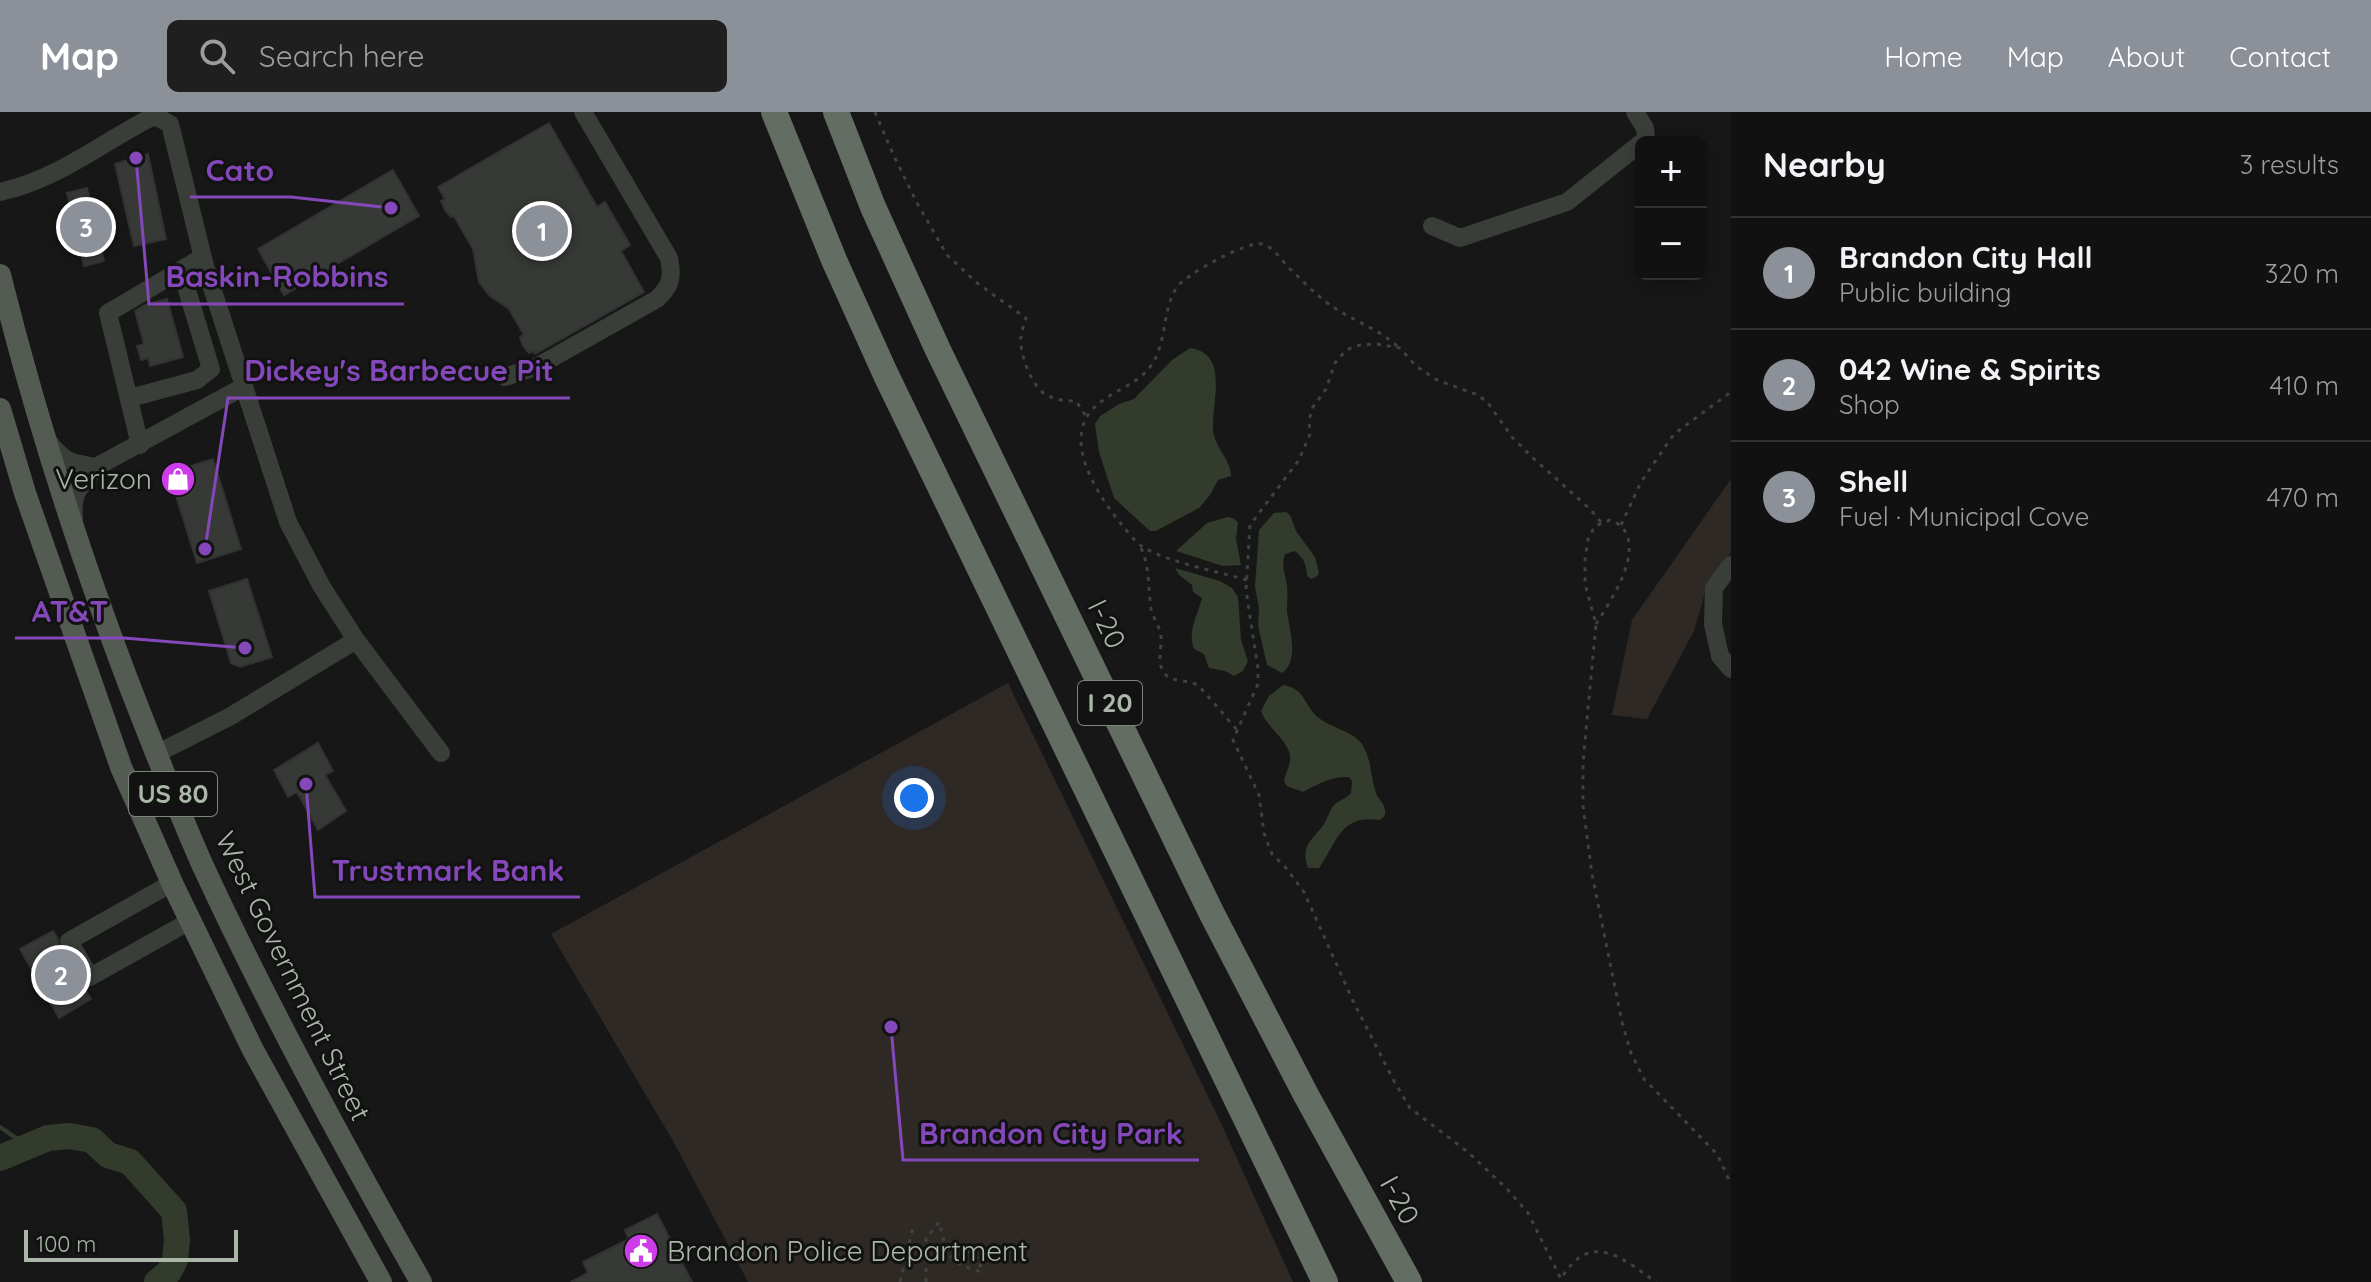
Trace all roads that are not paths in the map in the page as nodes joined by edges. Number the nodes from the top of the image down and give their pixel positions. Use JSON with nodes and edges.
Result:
{"nodes":[{"id":1,"x":583,"y":112,"type":"edge"},
{"id":2,"x":774,"y":112,"type":"edge"},
{"id":3,"x":836,"y":112,"type":"edge"},
{"id":4,"x":1635,"y":112,"type":"edge"},
{"id":5,"x":1646,"y":136,"type":"edge"},
{"id":6,"x":1635,"y":149,"type":"edge"},
{"id":7,"x":0,"y":192,"type":"edge"},
{"id":8,"x":1432,"y":226,"type":"dead end"},
{"id":9,"x":203,"y":257,"type":"junction"},
{"id":10,"x":181,"y":270,"type":"junction"},
{"id":11,"x":0,"y":275,"type":"edge"},
{"id":12,"x":505,"y":377,"type":"dead end"},
{"id":13,"x":243,"y":387,"type":"junction"},
{"id":14,"x":130,"y":398,"type":"junction"},
{"id":15,"x":0,"y":409,"type":"edge"},
{"id":16,"x":44,"y":435,"type":"junction"},
{"id":17,"x":140,"y":445,"type":"junction"},
{"id":18,"x":96,"y":467,"type":"junction"},
{"id":19,"x":75,"y":531,"type":"junction"},
{"id":20,"x":1731,"y":565,"type":"edge"},
{"id":21,"x":356,"y":640,"type":"junction"},
{"id":22,"x":1731,"y":669,"type":"edge"},
{"id":23,"x":441,"y":753,"type":"dead end"},
{"id":24,"x":156,"y":754,"type":"junction"},
{"id":25,"x":121,"y":767,"type":"junction"},
{"id":26,"x":172,"y":883,"type":"junction"},
{"id":27,"x":190,"y":921,"type":"junction"},
{"id":28,"x":408,"y":1260,"type":"junction"},
{"id":29,"x":380,"y":1279,"type":"edge"},
{"id":30,"x":421,"y":1282,"type":"edge"},
{"id":31,"x":1325,"y":1282,"type":"edge"},
{"id":32,"x":1409,"y":1282,"type":"edge"}],
"edges":[{"from":1,"to":12,"type":"street"},
{"from":2,"to":31,"type":"highway","number":"I 20"},
{"from":3,"to":32,"type":"highway","name":"I-20","number":"I 20"},
{"from":4,"to":5,"type":"street"},
{"from":6,"to":8,"type":"street"},
{"from":7,"to":9,"type":"street"},
{"from":9,"to":10,"type":"street"},
{"from":9,"to":13,"type":"street"},
{"from":10,"to":14,"type":"street"},
{"from":10,"to":14,"type":"street"},
{"from":11,"to":16,"type":"main road","name":"West Government Street","number":"US 80"},
{"from":13,"to":17,"type":"street"},
{"from":13,"to":21,"type":"street"},
{"from":14,"to":17,"type":"street"},
{"from":15,"to":25,"type":"main road","number":"US 80"},
{"from":16,"to":18,"type":"street"},
{"from":16,"to":19,"type":"main road","name":"West Government Street","number":"US 80"},
{"from":17,"to":18,"type":"street"},
{"from":18,"to":19,"type":"street"},
{"from":19,"to":24,"type":"main road","name":"West Government Street","number":"US 80"},
{"from":20,"to":22,"type":"street"},
{"from":21,"to":23,"type":"street"},
{"from":21,"to":24,"type":"street"},
{"from":24,"to":25,"type":"main road"},
{"from":24,"to":28,"type":"main road","name":"West Government Street","number":"US 80"},
{"from":25,"to":26,"type":"main road","number":"US 80"},
{"from":26,"to":27,"type":"main road","number":"US 80"},
{"from":26,"to":27,"type":"street"},
{"from":27,"to":29,"type":"main road","number":"US 80"},
{"from":28,"to":29,"type":"main road"},
{"from":28,"to":30,"type":"main road","name":"West Government Street","number":"US 80"}]}
